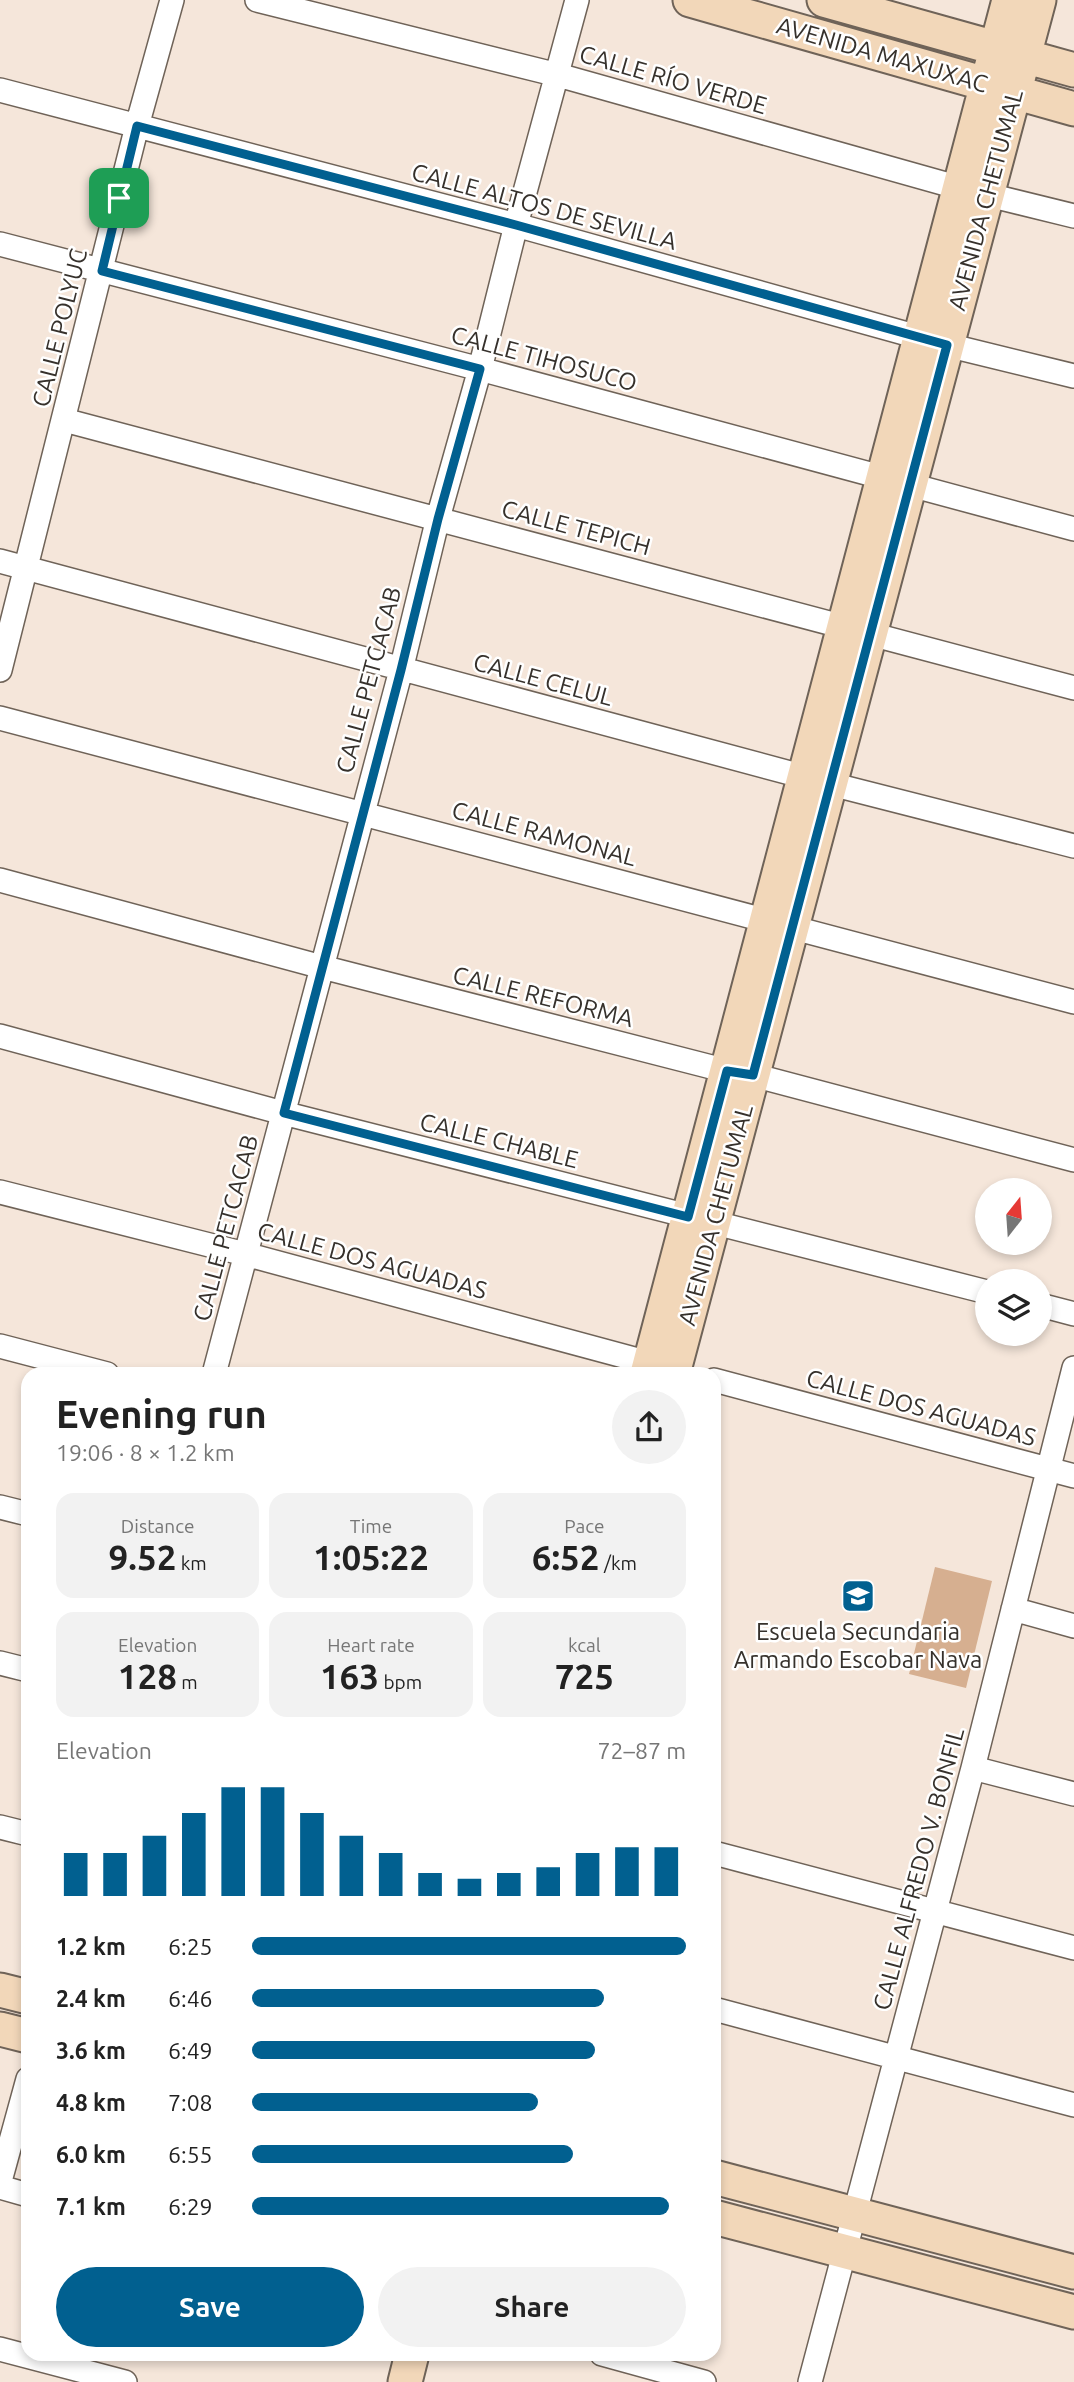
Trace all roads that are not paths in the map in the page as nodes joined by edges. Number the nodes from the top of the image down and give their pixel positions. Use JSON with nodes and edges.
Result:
{"nodes":[{"id":1,"x":172,"y":0,"type":"edge"},
{"id":2,"x":257,"y":0,"type":"edge"},
{"id":3,"x":577,"y":0,"type":"edge"},
{"id":4,"x":690,"y":0,"type":"edge"},
{"id":5,"x":824,"y":0,"type":"edge"},
{"id":6,"x":1009,"y":0,"type":"edge"},
{"id":7,"x":1039,"y":0,"type":"edge"},
{"id":8,"x":1011,"y":51,"type":"junction"},
{"id":9,"x":1074,"y":69,"type":"edge"},
{"id":10,"x":558,"y":75,"type":"junction"},
{"id":11,"x":1001,"y":89,"type":"junction"},
{"id":12,"x":0,"y":90,"type":"edge"},
{"id":13,"x":1074,"y":109,"type":"edge"},
{"id":14,"x":137,"y":126,"type":"junction"},
{"id":15,"x":974,"y":191,"type":"junction"},
{"id":16,"x":1074,"y":216,"type":"edge"},
{"id":17,"x":516,"y":225,"type":"junction"},
{"id":18,"x":0,"y":244,"type":"edge"},
{"id":19,"x":102,"y":271,"type":"junction"},
{"id":20,"x":934,"y":340,"type":"junction"},
{"id":21,"x":480,"y":369,"type":"junction"},
{"id":22,"x":1074,"y":376,"type":"edge"},
{"id":23,"x":64,"y":420,"type":"junction"},
{"id":24,"x":897,"y":482,"type":"junction"},
{"id":25,"x":438,"y":519,"type":"junction"},
{"id":26,"x":1074,"y":529,"type":"edge"},
{"id":27,"x":0,"y":561,"type":"edge"},
{"id":28,"x":26,"y":568,"type":"junction"},
{"id":29,"x":857,"y":629,"type":"junction"},
{"id":30,"x":0,"y":670,"type":"edge"},
{"id":31,"x":401,"y":670,"type":"junction"},
{"id":32,"x":1074,"y":688,"type":"edge"},
{"id":33,"x":0,"y":718,"type":"edge"},
{"id":34,"x":818,"y":780,"type":"junction"},
{"id":35,"x":362,"y":813,"type":"junction"},
{"id":36,"x":1074,"y":846,"type":"edge"},
{"id":37,"x":0,"y":880,"type":"edge"},
{"id":38,"x":779,"y":924,"type":"junction"},
{"id":39,"x":322,"y":967,"type":"junction"},
{"id":40,"x":1074,"y":1002,"type":"edge"},
{"id":41,"x":0,"y":1036,"type":"edge"},
{"id":42,"x":740,"y":1073,"type":"junction"},
{"id":43,"x":284,"y":1113,"type":"junction"},
{"id":44,"x":1074,"y":1160,"type":"edge"},
{"id":45,"x":0,"y":1192,"type":"edge"},
{"id":46,"x":701,"y":1220,"type":"junction"},
{"id":47,"x":246,"y":1254,"type":"junction"},
{"id":48,"x":975,"y":1289,"type":"edge"},
{"id":49,"x":1052,"y":1308,"type":"edge"},
{"id":50,"x":1074,"y":1314,"type":"edge"},
{"id":51,"x":0,"y":1346,"type":"edge"},
{"id":52,"x":80,"y":1367,"type":"edge"},
{"id":53,"x":216,"y":1367,"type":"edge"},
{"id":54,"x":653,"y":1367,"type":"edge"},
{"id":55,"x":668,"y":1367,"type":"edge"},
{"id":56,"x":1074,"y":1368,"type":"edge"},
{"id":57,"x":721,"y":1382,"type":"edge"},
{"id":58,"x":1047,"y":1469,"type":"junction"},
{"id":59,"x":1074,"y":1476,"type":"edge"},
{"id":60,"x":0,"y":1507,"type":"edge"},
{"id":61,"x":21,"y":1512,"type":"edge"},
{"id":62,"x":1013,"y":1609,"type":"junction"},
{"id":63,"x":1074,"y":1626,"type":"edge"},
{"id":64,"x":0,"y":1663,"type":"edge"},
{"id":65,"x":21,"y":1668,"type":"edge"},
{"id":66,"x":973,"y":1768,"type":"junction"},
{"id":67,"x":1074,"y":1794,"type":"edge"},
{"id":68,"x":0,"y":1827,"type":"edge"},
{"id":69,"x":21,"y":1832,"type":"edge"},
{"id":70,"x":721,"y":1855,"type":"edge"},
{"id":71,"x":936,"y":1910,"type":"junction"},
{"id":72,"x":1074,"y":1948,"type":"edge"},
{"id":73,"x":0,"y":1990,"type":"edge"},
{"id":74,"x":21,"y":1995,"type":"edge"},
{"id":75,"x":721,"y":2011,"type":"edge"},
{"id":76,"x":0,"y":2029,"type":"edge"},
{"id":77,"x":21,"y":2034,"type":"edge"},
{"id":78,"x":897,"y":2058,"type":"junction"},
{"id":79,"x":21,"y":2104,"type":"edge"},
{"id":80,"x":1074,"y":2105,"type":"edge"},
{"id":81,"x":721,"y":2179,"type":"edge"},
{"id":82,"x":0,"y":2181,"type":"edge"},
{"id":83,"x":0,"y":2187,"type":"edge"},
{"id":84,"x":21,"y":2193,"type":"edge"},
{"id":85,"x":855,"y":2215,"type":"junction"},
{"id":86,"x":721,"y":2219,"type":"edge"},
{"id":87,"x":844,"y":2251,"type":"junction"},
{"id":88,"x":1074,"y":2272,"type":"edge"},
{"id":89,"x":1074,"y":2312,"type":"edge"},
{"id":90,"x":0,"y":2349,"type":"edge"},
{"id":91,"x":21,"y":2355,"type":"edge"},
{"id":92,"x":45,"y":2361,"type":"edge"},
{"id":93,"x":386,"y":2361,"type":"edge"},
{"id":94,"x":410,"y":2361,"type":"edge"},
{"id":95,"x":628,"y":2361,"type":"edge"},
{"id":96,"x":125,"y":2382,"type":"edge"},
{"id":97,"x":381,"y":2382,"type":"edge"},
{"id":98,"x":405,"y":2382,"type":"edge"},
{"id":99,"x":704,"y":2382,"type":"edge"},
{"id":100,"x":810,"y":2382,"type":"edge"}],
"edges":[{"from":1,"to":14,"type":"street","name":"CALLE POLYUC"},
{"from":2,"to":10,"type":"street","name":"CALLE RÍO VERDE"},
{"from":3,"to":10,"type":"street","name":"CALLE PETCACAB"},
{"from":4,"to":11,"type":"main road","name":"AVENIDA MAXUXAC"},
{"from":5,"to":8,"type":"main road","name":"AVENIDA MAXUXAC"},
{"from":6,"to":8,"type":"main road","name":"AVENIDA CHETUMAL"},
{"from":7,"to":8,"type":"main road","name":"AVENIDA CHETUMAL"},
{"from":8,"to":9,"type":"main road","name":"AVENIDA MAXUXAC"},
{"from":8,"to":11,"type":"main road","name":"AVENIDA CHETUMAL"},
{"from":10,"to":15,"type":"street","name":"CALLE RÍO VERDE"},
{"from":10,"to":17,"type":"street","name":"CALLE PETCACAB"},
{"from":11,"to":13,"type":"main road","name":"AVENIDA MAXUXAC"},
{"from":11,"to":15,"type":"main road","name":"AVENIDA CHETUMAL"},
{"from":12,"to":14,"type":"street","name":"CALLE ALTOS DE SEVILLA"},
{"from":14,"to":17,"type":"street","name":"CALLE ALTOS DE SEVILLA"},
{"from":14,"to":19,"type":"street","name":"CALLE POLYUC"},
{"from":15,"to":16,"type":"street","name":"CALLE RÍO VERDE"},
{"from":15,"to":20,"type":"main road","name":"AVENIDA CHETUMAL"},
{"from":17,"to":20,"type":"street","name":"CALLE ALTOS DE SEVILLA"},
{"from":17,"to":21,"type":"street","name":"CALLE PETCACAB"},
{"from":18,"to":19,"type":"street","name":"CALLE TIHOSUCO"},
{"from":19,"to":21,"type":"street","name":"CALLE TIHOSUCO"},
{"from":19,"to":23,"type":"street","name":"CALLE POLYUC"},
{"from":20,"to":22,"type":"street","name":"CALLE ALTOS DE SEVILLA"},
{"from":20,"to":24,"type":"main road","name":"AVENIDA CHETUMAL"},
{"from":21,"to":24,"type":"street","name":"CALLE TIHOSUCO"},
{"from":21,"to":25,"type":"street","name":"CALLE PETCACAB"},
{"from":23,"to":25,"type":"street","name":"CALLE TEPICH"},
{"from":23,"to":28,"type":"street","name":"CALLE POLYUC"},
{"from":24,"to":26,"type":"street","name":"CALLE TIHOSUCO"},
{"from":24,"to":29,"type":"main road","name":"AVENIDA CHETUMAL"},
{"from":25,"to":29,"type":"street","name":"CALLE TEPICH"},
{"from":25,"to":31,"type":"street","name":"CALLE PETCACAB"},
{"from":27,"to":28,"type":"street","name":"CALLE CELUL"},
{"from":28,"to":30,"type":"street","name":"CALLE POLYUC"},
{"from":28,"to":31,"type":"street","name":"CALLE CELUL"},
{"from":29,"to":32,"type":"street","name":"CALLE TEPICH"},
{"from":29,"to":34,"type":"main road","name":"AVENIDA CHETUMAL"},
{"from":31,"to":34,"type":"street","name":"CALLE CELUL"},
{"from":31,"to":35,"type":"street","name":"CALLE PETCACAB"},
{"from":33,"to":35,"type":"street","name":"CALLE RAMONAL"},
{"from":34,"to":36,"type":"street","name":"CALLE CELUL"},
{"from":34,"to":38,"type":"main road","name":"AVENIDA CHETUMAL"},
{"from":35,"to":38,"type":"street","name":"CALLE RAMONAL"},
{"from":35,"to":39,"type":"street","name":"CALLE PETCACAB"},
{"from":37,"to":39,"type":"street","name":"CALLE REFORMA"},
{"from":38,"to":40,"type":"street","name":"CALLE RAMONAL"},
{"from":38,"to":42,"type":"main road","name":"AVENIDA CHETUMAL"},
{"from":39,"to":42,"type":"street","name":"CALLE REFORMA"},
{"from":39,"to":43,"type":"street","name":"CALLE PETCACAB"},
{"from":41,"to":43,"type":"street","name":"CALLE CHABLE"},
{"from":42,"to":44,"type":"street","name":"CALLE REFORMA"},
{"from":42,"to":46,"type":"main road","name":"AVENIDA CHETUMAL"},
{"from":43,"to":46,"type":"street","name":"CALLE CHABLE"},
{"from":43,"to":47,"type":"street","name":"CALLE PETCACAB"},
{"from":45,"to":47,"type":"street","name":"CALLE DOS AGUADAS"},
{"from":46,"to":48,"type":"street","name":"CALLE CHABLE"},
{"from":46,"to":55,"type":"main road","name":"AVENIDA CHETUMAL"},
{"from":47,"to":53,"type":"street","name":"CALLE PETCACAB"},
{"from":47,"to":54,"type":"street","name":"CALLE DOS AGUADAS"},
{"from":49,"to":50,"type":"street"},
{"from":51,"to":52,"type":"street"},
{"from":56,"to":58,"type":"street","name":"CALLE ALFREDO V. BONFIL"},
{"from":57,"to":58,"type":"street","name":"CALLE DOS AGUADAS"},
{"from":58,"to":59,"type":"street","name":"CALLE DOS AGUADAS"},
{"from":58,"to":62,"type":"street","name":"CALLE ALFREDO V. BONFIL"},
{"from":60,"to":61,"type":"street"},
{"from":62,"to":63,"type":"street"},
{"from":62,"to":66,"type":"street","name":"CALLE ALFREDO V. BONFIL"},
{"from":64,"to":65,"type":"street"},
{"from":66,"to":67,"type":"street"},
{"from":66,"to":71,"type":"street","name":"CALLE ALFREDO V. BONFIL"},
{"from":68,"to":69,"type":"street"},
{"from":70,"to":71,"type":"street"},
{"from":71,"to":72,"type":"street"},
{"from":71,"to":78,"type":"street","name":"CALLE ALFREDO V. BONFIL"},
{"from":73,"to":74,"type":"main road"},
{"from":75,"to":78,"type":"street"},
{"from":76,"to":77,"type":"main road"},
{"from":78,"to":80,"type":"street"},
{"from":78,"to":85,"type":"street","name":"CALLE ALFREDO V. BONFIL"},
{"from":79,"to":82,"type":"street"},
{"from":81,"to":85,"type":"main road"},
{"from":83,"to":84,"type":"street"},
{"from":85,"to":87,"type":"street","name":"CALLE ALFREDO V. BONFIL"},
{"from":85,"to":88,"type":"main road"},
{"from":86,"to":87,"type":"main road"},
{"from":87,"to":89,"type":"main road"},
{"from":87,"to":100,"type":"street","name":"CALLE ALFREDO V. BONFIL"},
{"from":90,"to":91,"type":"street"},
{"from":92,"to":96,"type":"street"},
{"from":93,"to":97,"type":"main road"},
{"from":94,"to":98,"type":"main road"},
{"from":95,"to":99,"type":"street"}]}
